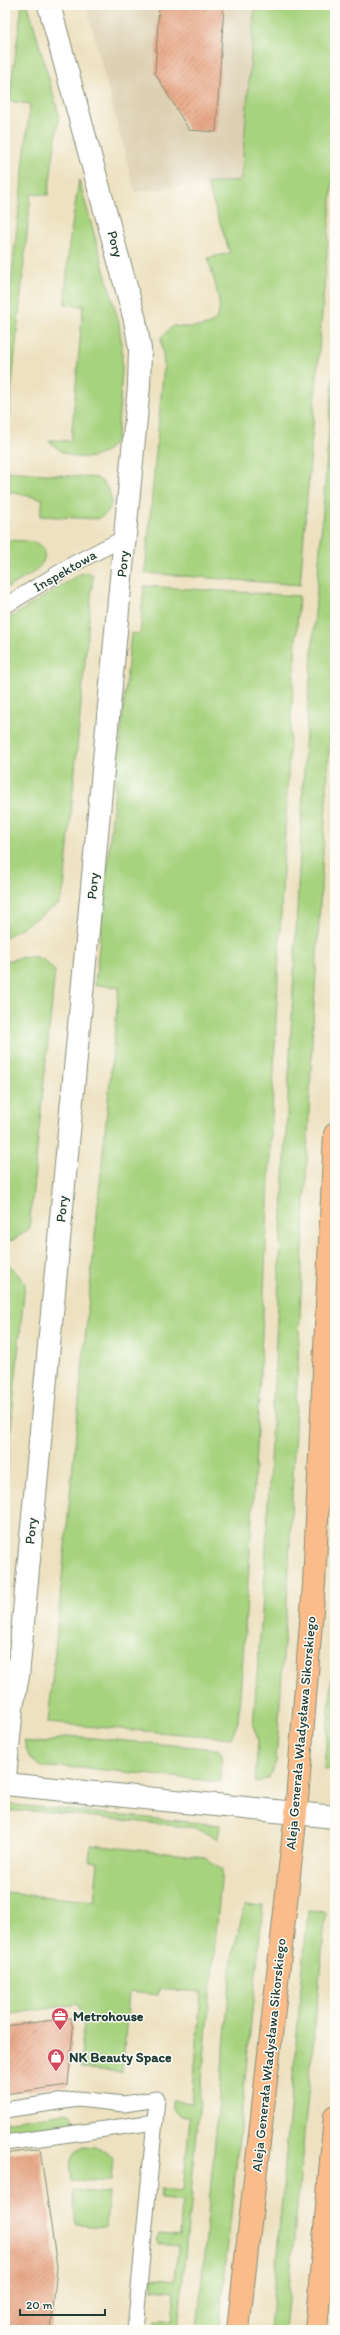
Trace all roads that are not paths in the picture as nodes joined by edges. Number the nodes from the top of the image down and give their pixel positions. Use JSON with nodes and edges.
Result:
{"nodes":[{"id":1,"x":49,"y":5,"type":"edge"},
{"id":2,"x":126,"y":537,"type":"junction"},
{"id":3,"x":5,"y":606,"type":"edge"},
{"id":4,"x":335,"y":1134,"type":"edge"},
{"id":5,"x":5,"y":1777,"type":"edge"},
{"id":6,"x":5,"y":1784,"type":"edge"},
{"id":7,"x":296,"y":1813,"type":"junction"},
{"id":8,"x":335,"y":1817,"type":"edge"},
{"id":9,"x":5,"y":2110,"type":"edge"},
{"id":10,"x":335,"y":2116,"type":"edge"},
{"id":11,"x":155,"y":2122,"type":"junction"},
{"id":12,"x":5,"y":2143,"type":"edge"},
{"id":13,"x":135,"y":2330,"type":"edge"},
{"id":14,"x":238,"y":2330,"type":"edge"},
{"id":15,"x":316,"y":2330,"type":"edge"}],
"edges":[{"from":1,"to":2,"type":"street","name":"Pory"},
{"from":2,"to":3,"type":"lane","name":"Inspektowa"},
{"from":2,"to":5,"type":"street","name":"Pory"},
{"from":4,"to":7,"type":"main road","name":"Aleja Generała Władysława Sikorskiego"},
{"from":6,"to":7,"type":"street"},
{"from":7,"to":8,"type":"street"},
{"from":7,"to":14,"type":"main road","name":"Aleja Generała Władysława Sikorskiego"},
{"from":9,"to":11,"type":"lane"},
{"from":10,"to":15,"type":"main road"},
{"from":11,"to":12,"type":"lane"},
{"from":11,"to":13,"type":"lane"}]}
